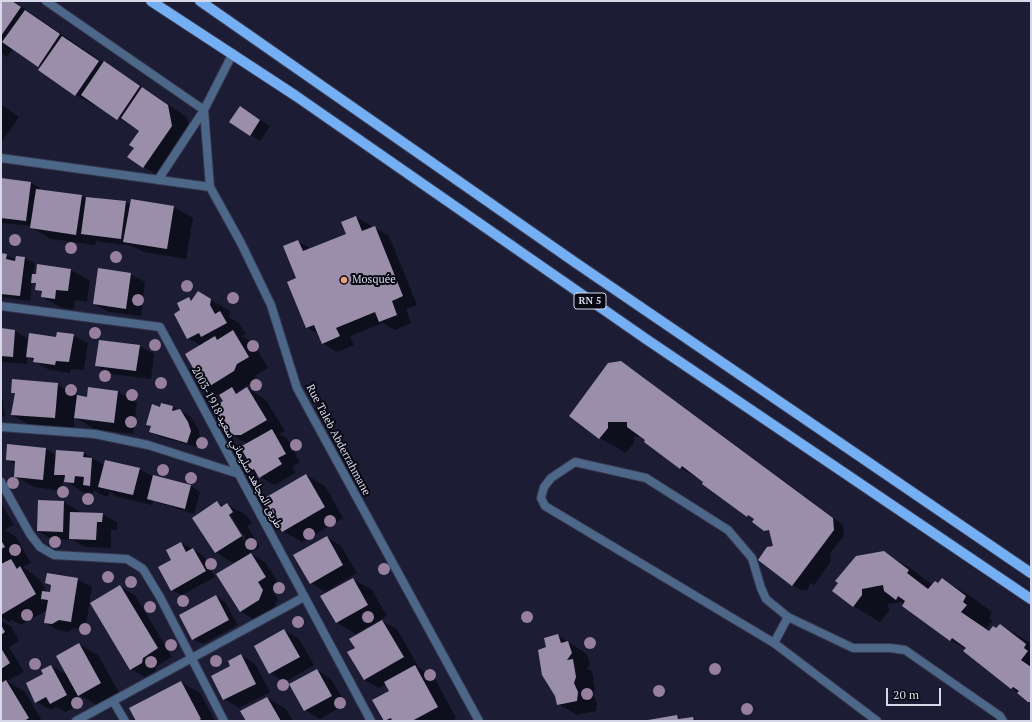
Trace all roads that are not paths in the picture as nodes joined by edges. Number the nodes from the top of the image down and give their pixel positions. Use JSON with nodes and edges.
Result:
{"nodes":[{"id":1,"x":46,"y":1,"type":"edge"},
{"id":2,"x":150,"y":1,"type":"edge"},
{"id":3,"x":200,"y":1,"type":"edge"},
{"id":4,"x":233,"y":53,"type":"junction"},
{"id":5,"x":204,"y":110,"type":"junction"},
{"id":6,"x":1,"y":158,"type":"edge"},
{"id":7,"x":158,"y":180,"type":"junction"},
{"id":8,"x":210,"y":187,"type":"junction"},
{"id":9,"x":1,"y":306,"type":"edge"},
{"id":10,"x":1,"y":427,"type":"edge"},
{"id":11,"x":239,"y":474,"type":"junction"},
{"id":12,"x":1,"y":482,"type":"edge"},
{"id":13,"x":1031,"y":573,"type":"edge"},
{"id":14,"x":304,"y":596,"type":"junction"},
{"id":15,"x":1031,"y":599,"type":"edge"},
{"id":16,"x":788,"y":617,"type":"junction"},
{"id":17,"x":774,"y":643,"type":"junction"},
{"id":18,"x":190,"y":658,"type":"junction"},
{"id":19,"x":113,"y":701,"type":"junction"},
{"id":20,"x":76,"y":721,"type":"edge"},
{"id":21,"x":125,"y":721,"type":"edge"},
{"id":22,"x":224,"y":721,"type":"edge"},
{"id":23,"x":371,"y":721,"type":"edge"},
{"id":24,"x":479,"y":721,"type":"edge"},
{"id":25,"x":877,"y":721,"type":"edge"},
{"id":26,"x":1003,"y":721,"type":"edge"}],
"edges":[{"from":1,"to":5,"type":"street"},
{"from":2,"to":4,"type":"main road","number":"RN 5"},
{"from":3,"to":13,"type":"main road","number":"RN 5"},
{"from":4,"to":5,"type":"street"},
{"from":4,"to":15,"type":"main road","number":"RN 5"},
{"from":5,"to":7,"type":"street"},
{"from":5,"to":8,"type":"street"},
{"from":6,"to":7,"type":"street"},
{"from":7,"to":8,"type":"street"},
{"from":8,"to":24,"type":"street","name":"Rue Taleb Abderrahmane"},
{"from":9,"to":11,"type":"street","name":"طريق المجاهد سليماني سعيد 1918-2003"},
{"from":10,"to":11,"type":"street"},
{"from":11,"to":14,"type":"street","name":"طريق المجاهد سليماني سعيد 1918-2003"},
{"from":12,"to":18,"type":"street"},
{"from":14,"to":18,"type":"street"},
{"from":14,"to":23,"type":"street","name":"طريق المجاهد سليماني سعيد 1918-2003"},
{"from":16,"to":17,"type":"street"},
{"from":16,"to":17,"type":"street"},
{"from":16,"to":26,"type":"street"},
{"from":17,"to":25,"type":"street"},
{"from":18,"to":19,"type":"street"},
{"from":18,"to":22,"type":"street"},
{"from":19,"to":20,"type":"street"},
{"from":19,"to":21,"type":"street"}]}
